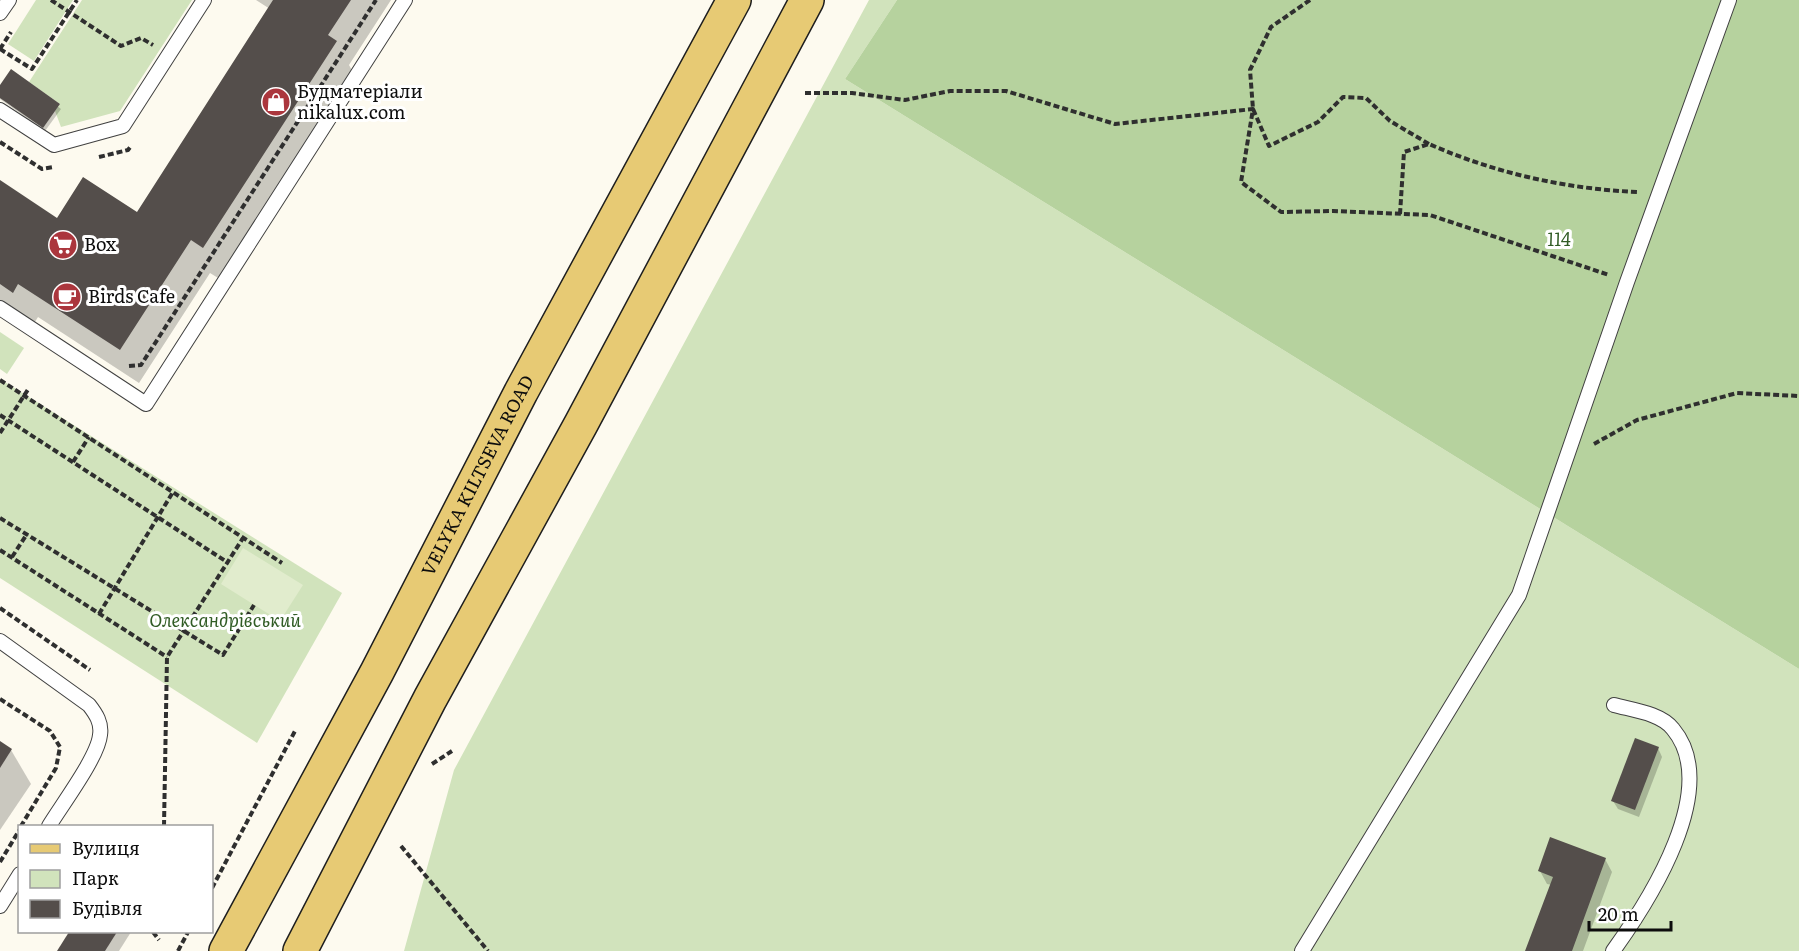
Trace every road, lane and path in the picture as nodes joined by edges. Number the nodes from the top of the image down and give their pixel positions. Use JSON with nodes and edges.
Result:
{"nodes":[{"id":1,"x":9,"y":0,"type":"edge"},
{"id":2,"x":51,"y":0,"type":"edge"},
{"id":3,"x":77,"y":0,"type":"edge"},
{"id":4,"x":204,"y":0,"type":"edge"},
{"id":5,"x":376,"y":0,"type":"edge"},
{"id":6,"x":405,"y":0,"type":"edge"},
{"id":7,"x":734,"y":0,"type":"edge"},
{"id":8,"x":807,"y":0,"type":"edge"},
{"id":9,"x":1310,"y":0,"type":"edge"},
{"id":10,"x":1729,"y":0,"type":"edge"},
{"id":11,"x":69,"y":12,"type":"junction"},
{"id":12,"x":0,"y":13,"type":"edge"},
{"id":13,"x":0,"y":48,"type":"edge"},
{"id":14,"x":168,"y":55,"type":"junction"},
{"id":15,"x":805,"y":93,"type":"dead end"},
{"id":16,"x":1253,"y":109,"type":"junction"},
{"id":17,"x":0,"y":110,"type":"edge"},
{"id":18,"x":1429,"y":144,"type":"junction"},
{"id":19,"x":1659,"y":193,"type":"junction"},
{"id":20,"x":1400,"y":214,"type":"junction"},
{"id":21,"x":1627,"y":282,"type":"junction"},
{"id":22,"x":0,"y":308,"type":"edge"},
{"id":23,"x":123,"y":364,"type":"dead end"},
{"id":24,"x":0,"y":380,"type":"edge"},
{"id":25,"x":29,"y":388,"type":"dead end"},
{"id":26,"x":24,"y":395,"type":"junction"},
{"id":27,"x":1799,"y":396,"type":"edge"},
{"id":28,"x":0,"y":415,"type":"edge"},
{"id":29,"x":8,"y":420,"type":"junction"},
{"id":30,"x":0,"y":433,"type":"edge"},
{"id":31,"x":89,"y":437,"type":"junction"},
{"id":32,"x":1566,"y":458,"type":"junction"},
{"id":33,"x":73,"y":462,"type":"junction"},
{"id":34,"x":173,"y":492,"type":"junction"},
{"id":35,"x":158,"y":517,"type":"junction"},
{"id":36,"x":0,"y":518,"type":"edge"},
{"id":37,"x":27,"y":534,"type":"junction"},
{"id":38,"x":243,"y":538,"type":"junction"},
{"id":39,"x":0,"y":550,"type":"edge"},
{"id":40,"x":12,"y":557,"type":"junction"},
{"id":41,"x":227,"y":562,"type":"junction"},
{"id":42,"x":282,"y":563,"type":"dead end"},
{"id":43,"x":114,"y":589,"type":"junction"},
{"id":44,"x":254,"y":605,"type":"dead end"},
{"id":45,"x":0,"y":608,"type":"edge"},
{"id":46,"x":99,"y":614,"type":"junction"},
{"id":47,"x":183,"y":632,"type":"junction"},
{"id":48,"x":0,"y":641,"type":"edge"},
{"id":49,"x":167,"y":657,"type":"junction"},
{"id":50,"x":90,"y":670,"type":"dead end"},
{"id":51,"x":0,"y":699,"type":"edge"},
{"id":52,"x":1614,"y":705,"type":"dead end"},
{"id":53,"x":295,"y":731,"type":"dead end"},
{"id":54,"x":452,"y":751,"type":"dead end"},
{"id":55,"x":431,"y":765,"type":"dead end"},
{"id":56,"x":22,"y":825,"type":"edge"},
{"id":57,"x":50,"y":825,"type":"edge"},
{"id":58,"x":164,"y":825,"type":"edge"},
{"id":59,"x":18,"y":831,"type":"edge"},
{"id":60,"x":400,"y":846,"type":"dead end"},
{"id":61,"x":0,"y":862,"type":"edge"},
{"id":62,"x":18,"y":877,"type":"edge"},
{"id":63,"x":213,"y":886,"type":"edge"},
{"id":64,"x":0,"y":906,"type":"edge"},
{"id":65,"x":154,"y":933,"type":"edge"},
{"id":66,"x":187,"y":933,"type":"edge"},
{"id":67,"x":159,"y":940,"type":"dead end"},
{"id":68,"x":178,"y":951,"type":"edge"},
{"id":69,"x":226,"y":951,"type":"edge"},
{"id":70,"x":300,"y":951,"type":"edge"},
{"id":71,"x":488,"y":951,"type":"edge"},
{"id":72,"x":1302,"y":951,"type":"edge"},
{"id":73,"x":1613,"y":951,"type":"edge"}],
"edges":[{"from":1,"to":12,"type":"lane"},
{"from":2,"to":11,"type":"path"},
{"from":3,"to":11,"type":"path"},
{"from":4,"to":14,"type":"lane"},
{"from":5,"to":23,"type":"path"},
{"from":6,"to":22,"type":"lane"},
{"from":7,"to":69,"type":"main road","name":"VELYKA KILTSEVA ROAD"},
{"from":8,"to":70,"type":"main road"},
{"from":9,"to":16,"type":"path"},
{"from":10,"to":19,"type":"lane"},
{"from":11,"to":13,"type":"path"},
{"from":11,"to":14,"type":"path"},
{"from":14,"to":17,"type":"lane"},
{"from":15,"to":16,"type":"path"},
{"from":16,"to":18,"type":"path"},
{"from":16,"to":20,"type":"path"},
{"from":18,"to":19,"type":"path"},
{"from":18,"to":20,"type":"path"},
{"from":19,"to":21,"type":"lane"},
{"from":20,"to":21,"type":"path"},
{"from":21,"to":32,"type":"lane"},
{"from":24,"to":26,"type":"path"},
{"from":25,"to":26,"type":"path"},
{"from":26,"to":29,"type":"path"},
{"from":26,"to":31,"type":"path"},
{"from":27,"to":32,"type":"path"},
{"from":28,"to":29,"type":"path"},
{"from":29,"to":30,"type":"path"},
{"from":29,"to":33,"type":"path"},
{"from":31,"to":33,"type":"path"},
{"from":31,"to":34,"type":"path"},
{"from":32,"to":72,"type":"lane"},
{"from":33,"to":35,"type":"path"},
{"from":34,"to":35,"type":"path"},
{"from":34,"to":38,"type":"path"},
{"from":35,"to":41,"type":"path"},
{"from":35,"to":43,"type":"path"},
{"from":36,"to":37,"type":"path"},
{"from":37,"to":40,"type":"path"},
{"from":37,"to":43,"type":"path"},
{"from":38,"to":41,"type":"path"},
{"from":38,"to":42,"type":"path"},
{"from":39,"to":40,"type":"path"},
{"from":40,"to":46,"type":"path"},
{"from":41,"to":47,"type":"path"},
{"from":43,"to":46,"type":"path"},
{"from":43,"to":47,"type":"path"},
{"from":44,"to":47,"type":"path"},
{"from":45,"to":50,"type":"path"},
{"from":46,"to":49,"type":"path"},
{"from":47,"to":49,"type":"path"},
{"from":48,"to":57,"type":"lane"},
{"from":49,"to":58,"type":"path"},
{"from":51,"to":56,"type":"path"},
{"from":52,"to":73,"type":"lane"},
{"from":53,"to":63,"type":"path"},
{"from":54,"to":55,"type":"path"},
{"from":59,"to":61,"type":"path"},
{"from":60,"to":71,"type":"path"},
{"from":62,"to":64,"type":"lane"},
{"from":65,"to":67,"type":"path"},
{"from":66,"to":68,"type":"path"}]}
